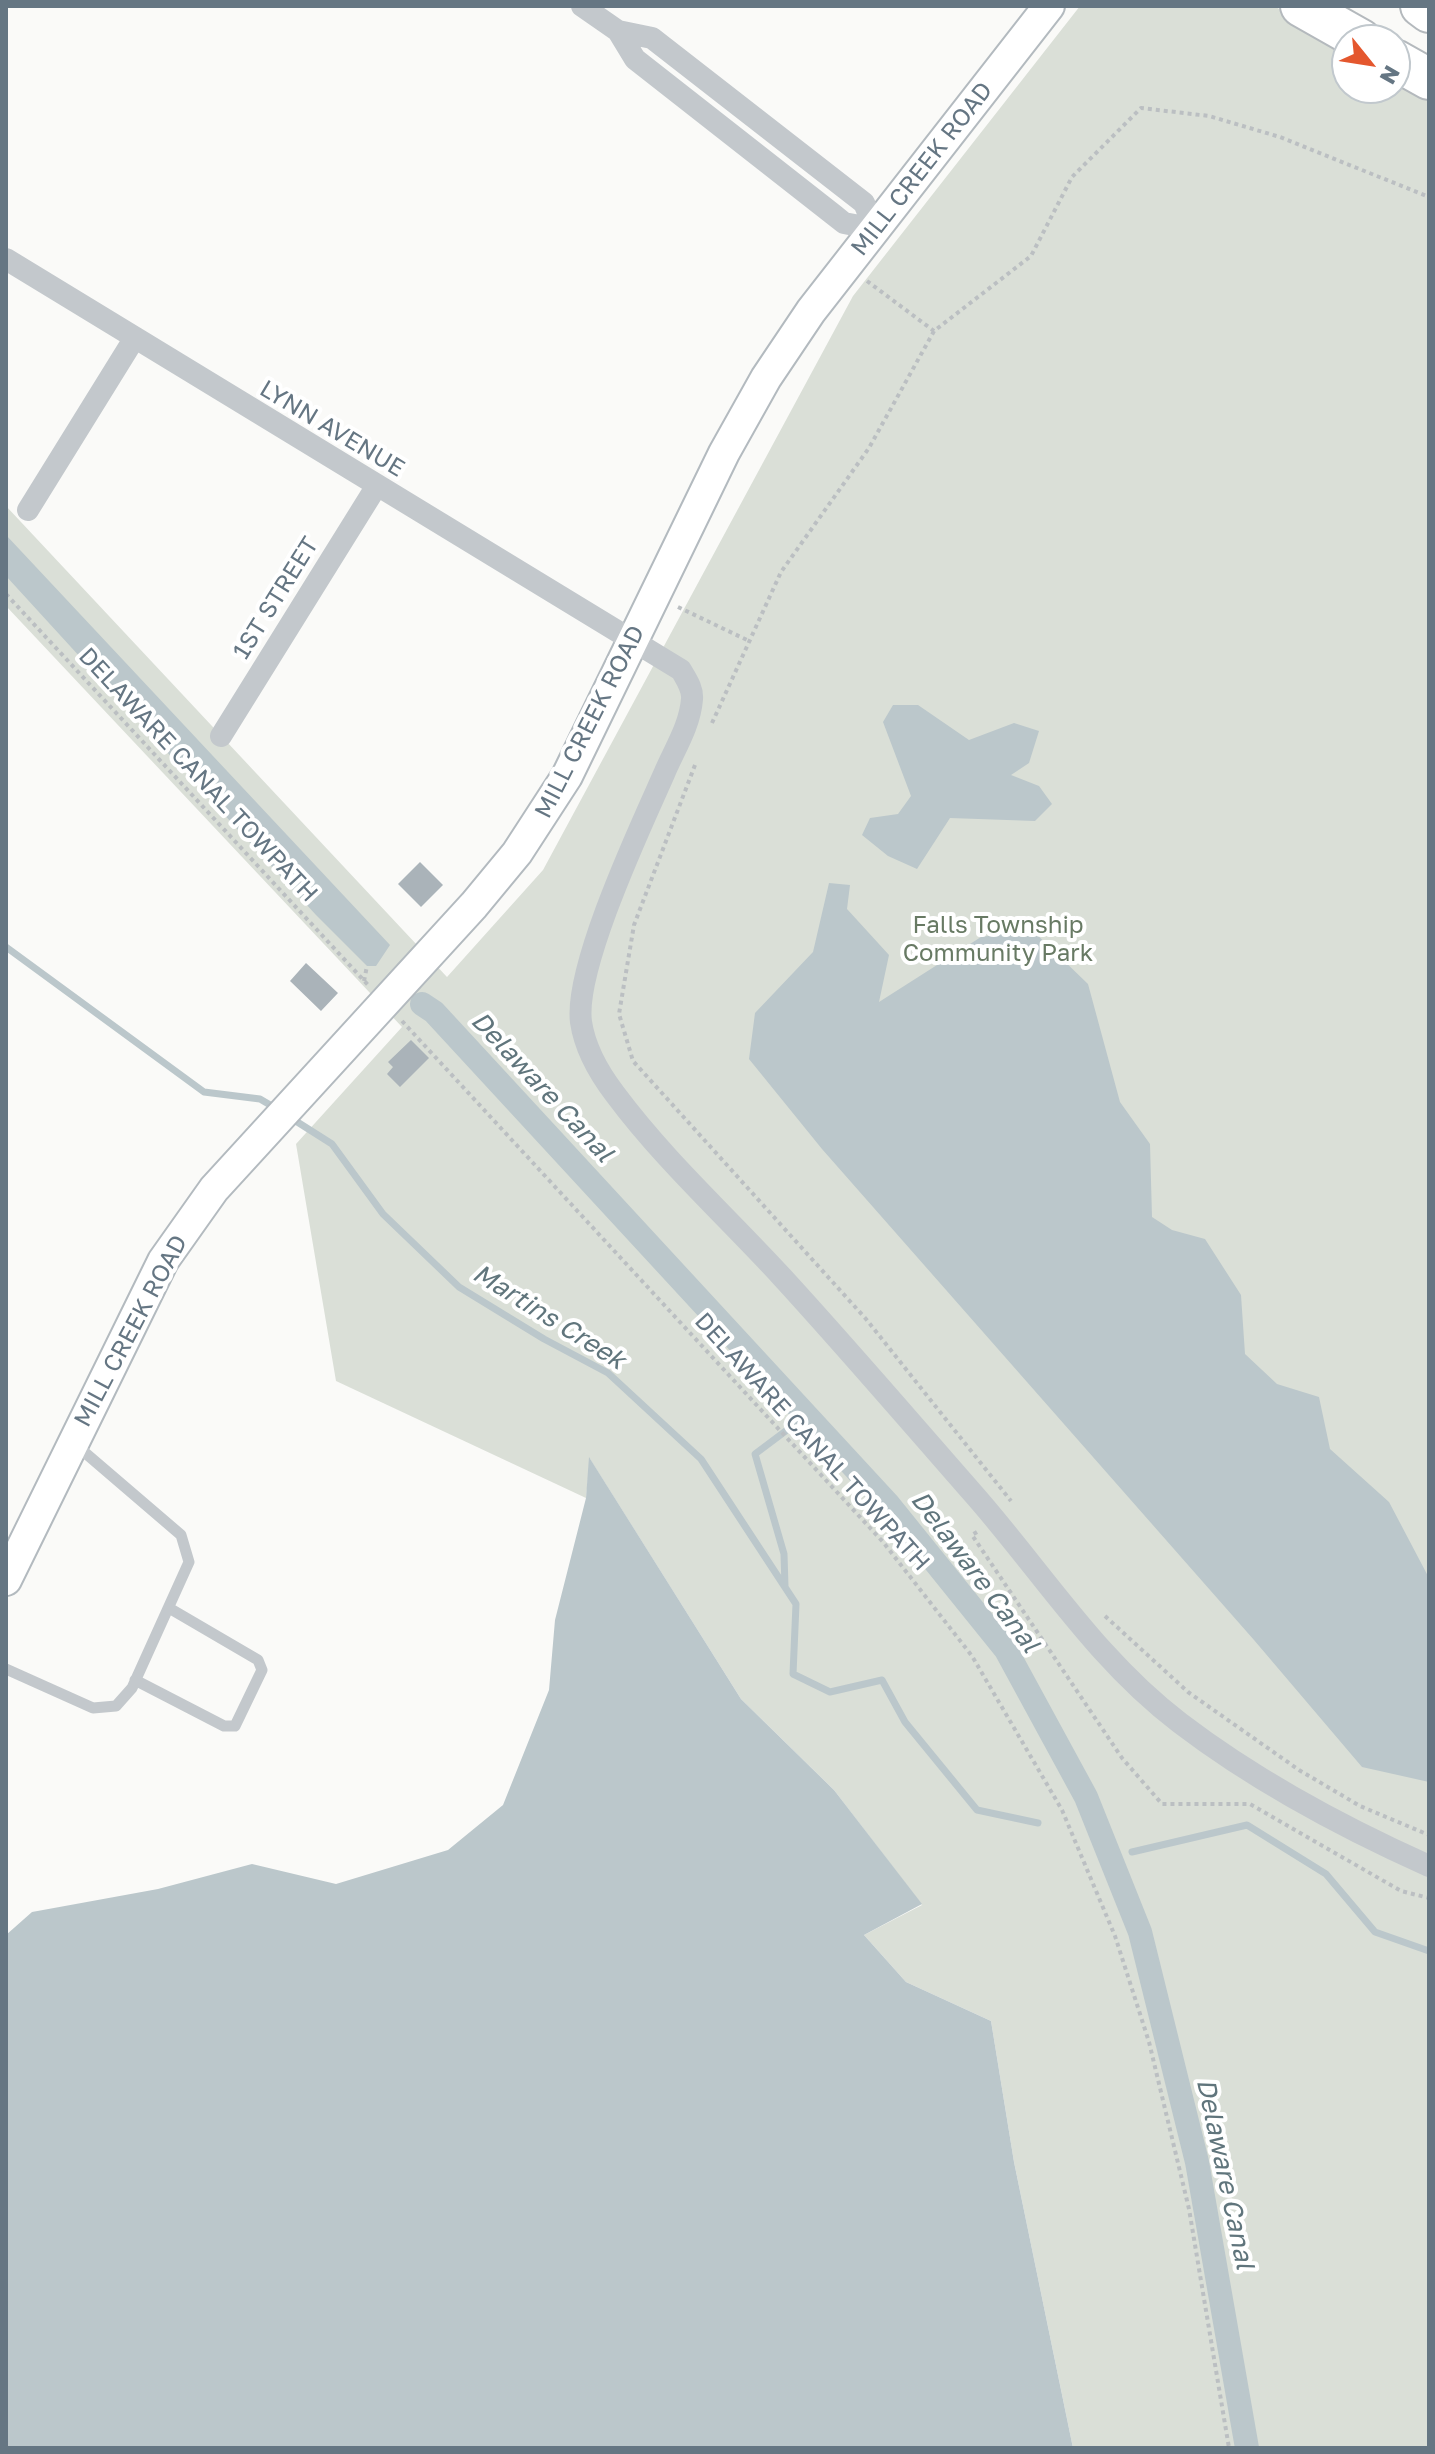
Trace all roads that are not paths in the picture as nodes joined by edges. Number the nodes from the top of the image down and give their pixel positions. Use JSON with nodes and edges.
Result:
{"nodes":[{"id":1,"x":582,"y":6,"type":"edge"},
{"id":2,"x":1049,"y":6,"type":"edge"},
{"id":3,"x":1301,"y":6,"type":"edge"},
{"id":4,"x":1421,"y":6,"type":"edge"},
{"id":5,"x":1429,"y":12,"type":"edge"},
{"id":6,"x":1333,"y":24,"type":"edge"},
{"id":7,"x":1411,"y":69,"type":"edge"},
{"id":8,"x":1429,"y":79,"type":"edge"},
{"id":9,"x":875,"y":229,"type":"junction"},
{"id":10,"x":6,"y":259,"type":"edge"},
{"id":11,"x":134,"y":339,"type":"junction"},
{"id":12,"x":376,"y":487,"type":"junction"},
{"id":13,"x":28,"y":510,"type":"dead end"},
{"id":14,"x":633,"y":640,"type":"junction"},
{"id":15,"x":221,"y":736,"type":"dead end"},
{"id":16,"x":73,"y":1442,"type":"junction"},
{"id":17,"x":6,"y":1580,"type":"edge"},
{"id":18,"x":169,"y":1608,"type":"junction"},
{"id":19,"x":6,"y":1669,"type":"edge"},
{"id":20,"x":135,"y":1680,"type":"junction"},
{"id":21,"x":1429,"y":1866,"type":"edge"}],
"edges":[{"from":1,"to":9,"type":"street"},
{"from":2,"to":9,"type":"main road","name":"MILL CREEK ROAD"},
{"from":3,"to":6,"type":"highway"},
{"from":4,"to":5,"type":"highway"},
{"from":7,"to":8,"type":"highway"},
{"from":9,"to":14,"type":"main road","name":"MILL CREEK ROAD"},
{"from":10,"to":11,"type":"street","name":"LYNN AVENUE"},
{"from":11,"to":12,"type":"street","name":"LYNN AVENUE"},
{"from":11,"to":13,"type":"street"},
{"from":12,"to":14,"type":"street","name":"LYNN AVENUE"},
{"from":12,"to":15,"type":"street","name":"1ST STREET"},
{"from":14,"to":16,"type":"main road","name":"MILL CREEK ROAD"},
{"from":14,"to":21,"type":"street","name":"LYNN AVENUE"},
{"from":16,"to":17,"type":"main road","name":"MILL CREEK ROAD"},
{"from":16,"to":18,"type":"lane"},
{"from":18,"to":20,"type":"lane"},
{"from":18,"to":20,"type":"lane"},
{"from":19,"to":20,"type":"lane"}]}
